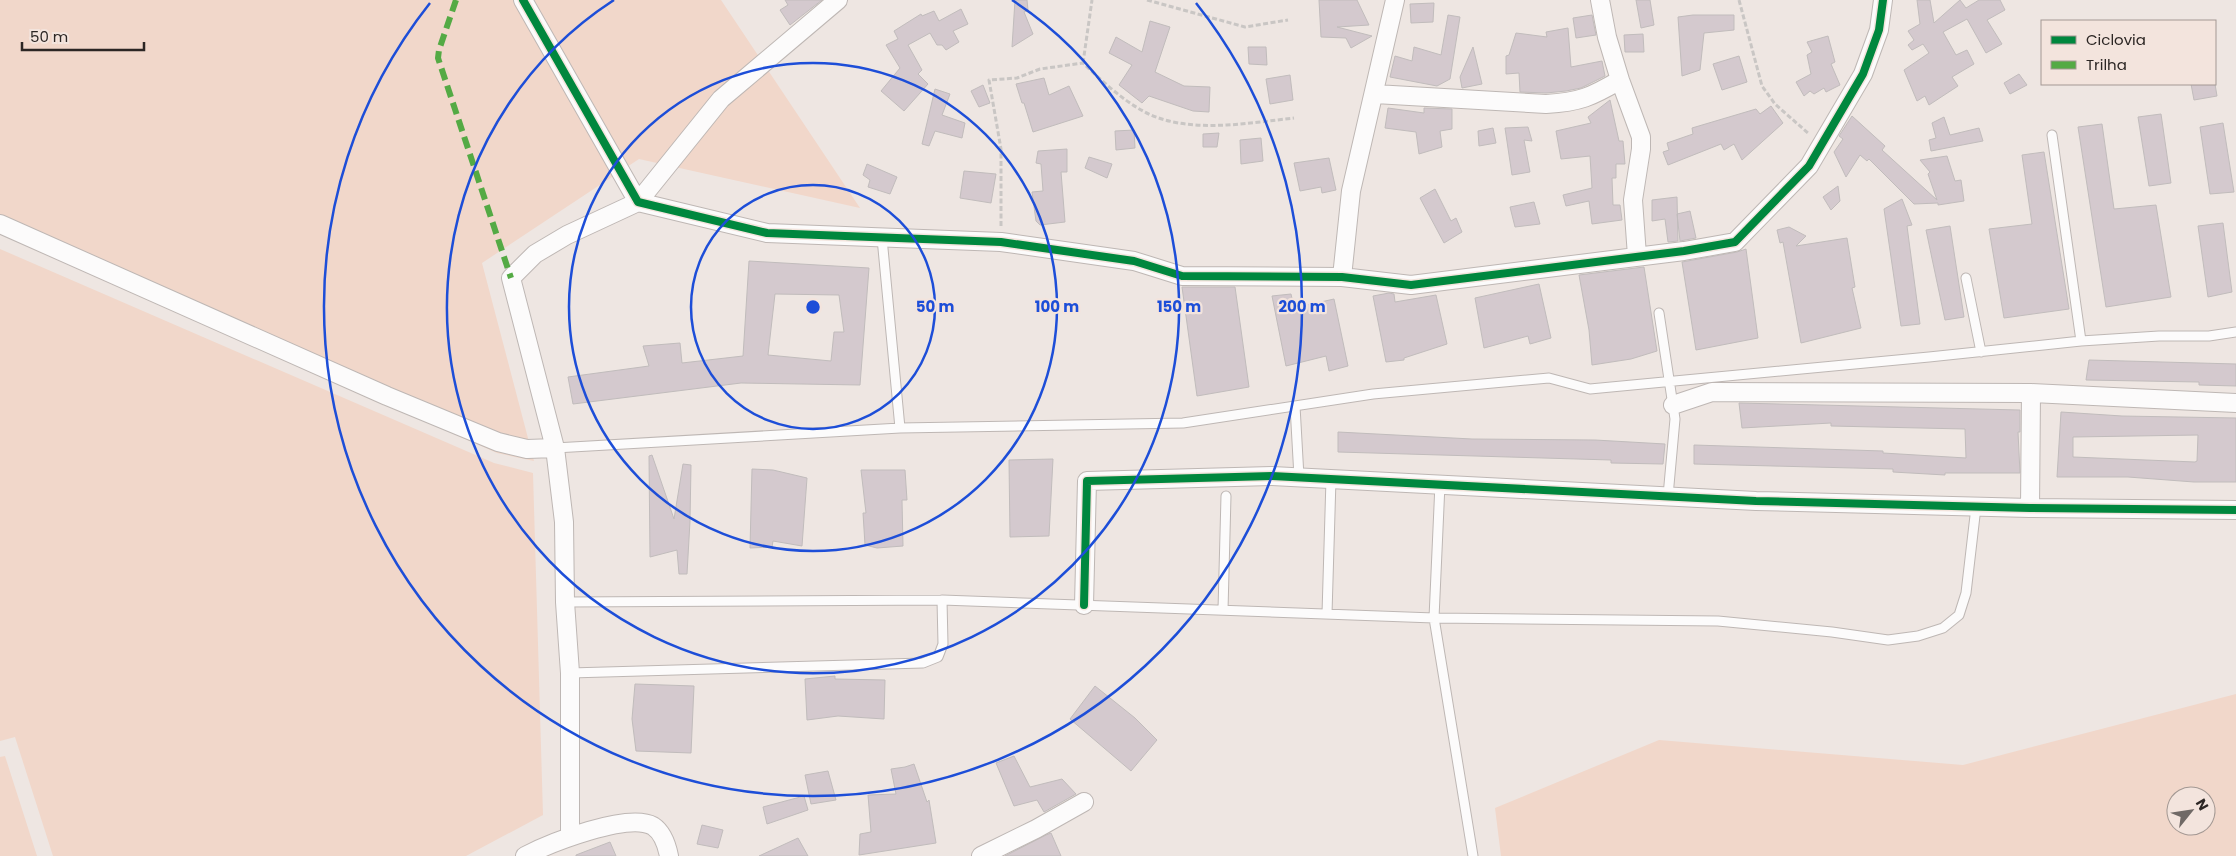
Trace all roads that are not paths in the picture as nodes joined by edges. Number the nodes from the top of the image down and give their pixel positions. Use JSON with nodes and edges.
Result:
{"nodes":[{"id":1,"x":523,"y":0,"type":"edge"},
{"id":2,"x":838,"y":0,"type":"edge"},
{"id":3,"x":1395,"y":0,"type":"edge"},
{"id":4,"x":1600,"y":0,"type":"edge"},
{"id":5,"x":1883,"y":0,"type":"edge"},
{"id":6,"x":1620,"y":80,"type":"junction"},
{"id":7,"x":1375,"y":94,"type":"junction"},
{"id":8,"x":2052,"y":135,"type":"dead end"},
{"id":9,"x":638,"y":202,"type":"junction"},
{"id":10,"x":0,"y":224,"type":"edge"},
{"id":11,"x":882,"y":238,"type":"junction"},
{"id":12,"x":1637,"y":256,"type":"junction"},
{"id":13,"x":1342,"y":277,"type":"junction"},
{"id":14,"x":1966,"y":278,"type":"dead end"},
{"id":15,"x":1658,"y":313,"type":"dead end"},
{"id":16,"x":2236,"y":332,"type":"edge"},
{"id":17,"x":2081,"y":340,"type":"junction"},
{"id":18,"x":1980,"y":352,"type":"junction"},
{"id":19,"x":1669,"y":382,"type":"junction"},
{"id":20,"x":2031,"y":393,"type":"junction"},
{"id":21,"x":2236,"y":403,"type":"edge"},
{"id":22,"x":1673,"y":405,"type":"junction"},
{"id":23,"x":1295,"y":406,"type":"junction"},
{"id":24,"x":900,"y":428,"type":"junction"},
{"id":25,"x":555,"y":448,"type":"junction"},
{"id":26,"x":1299,"y":477,"type":"junction"},
{"id":27,"x":1331,"y":479,"type":"junction"},
{"id":28,"x":1440,"y":484,"type":"junction"},
{"id":29,"x":1226,"y":496,"type":"dead end"},
{"id":30,"x":1668,"y":496,"type":"junction"},
{"id":31,"x":1976,"y":507,"type":"junction"},
{"id":32,"x":2030,"y":508,"type":"junction"},
{"id":33,"x":2236,"y":510,"type":"edge"},
{"id":34,"x":942,"y":600,"type":"junction"},
{"id":35,"x":565,"y":602,"type":"junction"},
{"id":36,"x":1084,"y":605,"type":"junction"},
{"id":37,"x":1223,"y":610,"type":"junction"},
{"id":38,"x":1327,"y":614,"type":"junction"},
{"id":39,"x":1434,"y":618,"type":"junction"},
{"id":40,"x":570,"y":673,"type":"junction"},
{"id":41,"x":1084,"y":802,"type":"dead end"},
{"id":42,"x":570,"y":836,"type":"junction"},
{"id":43,"x":525,"y":856,"type":"edge"},
{"id":44,"x":669,"y":856,"type":"edge"},
{"id":45,"x":982,"y":856,"type":"edge"},
{"id":46,"x":1473,"y":856,"type":"edge"}],
"edges":[{"from":1,"to":9,"type":"street"},
{"from":2,"to":9,"type":"street"},
{"from":3,"to":7,"type":"street"},
{"from":4,"to":6,"type":"street"},
{"from":5,"to":12,"type":"street"},
{"from":6,"to":7,"type":"street"},
{"from":6,"to":12,"type":"street"},
{"from":7,"to":13,"type":"street"},
{"from":8,"to":17,"type":"lane"},
{"from":9,"to":11,"type":"street"},
{"from":9,"to":25,"type":"street"},
{"from":10,"to":25,"type":"street"},
{"from":11,"to":13,"type":"street"},
{"from":11,"to":24,"type":"lane"},
{"from":12,"to":13,"type":"street"},
{"from":14,"to":18,"type":"lane"},
{"from":15,"to":19,"type":"lane"},
{"from":16,"to":17,"type":"lane"},
{"from":17,"to":18,"type":"lane"},
{"from":18,"to":19,"type":"lane"},
{"from":19,"to":22,"type":"lane"},
{"from":19,"to":23,"type":"lane"},
{"from":20,"to":21,"type":"street"},
{"from":20,"to":22,"type":"street"},
{"from":20,"to":32,"type":"street"},
{"from":22,"to":30,"type":"lane"},
{"from":23,"to":24,"type":"lane"},
{"from":23,"to":26,"type":"lane"},
{"from":24,"to":25,"type":"lane"},
{"from":25,"to":35,"type":"street"},
{"from":26,"to":27,"type":"street"},
{"from":26,"to":36,"type":"street"},
{"from":27,"to":28,"type":"street"},
{"from":27,"to":38,"type":"lane"},
{"from":28,"to":30,"type":"street"},
{"from":28,"to":39,"type":"lane"},
{"from":29,"to":37,"type":"lane"},
{"from":30,"to":31,"type":"street"},
{"from":31,"to":32,"type":"street"},
{"from":31,"to":39,"type":"lane"},
{"from":32,"to":33,"type":"street"},
{"from":34,"to":35,"type":"lane"},
{"from":34,"to":36,"type":"lane"},
{"from":34,"to":40,"type":"lane"},
{"from":35,"to":40,"type":"street"},
{"from":36,"to":37,"type":"lane"},
{"from":37,"to":38,"type":"lane"},
{"from":38,"to":39,"type":"lane"},
{"from":39,"to":46,"type":"lane"},
{"from":40,"to":42,"type":"street"},
{"from":41,"to":45,"type":"street"},
{"from":42,"to":43,"type":"street"},
{"from":42,"to":44,"type":"street"}]}
